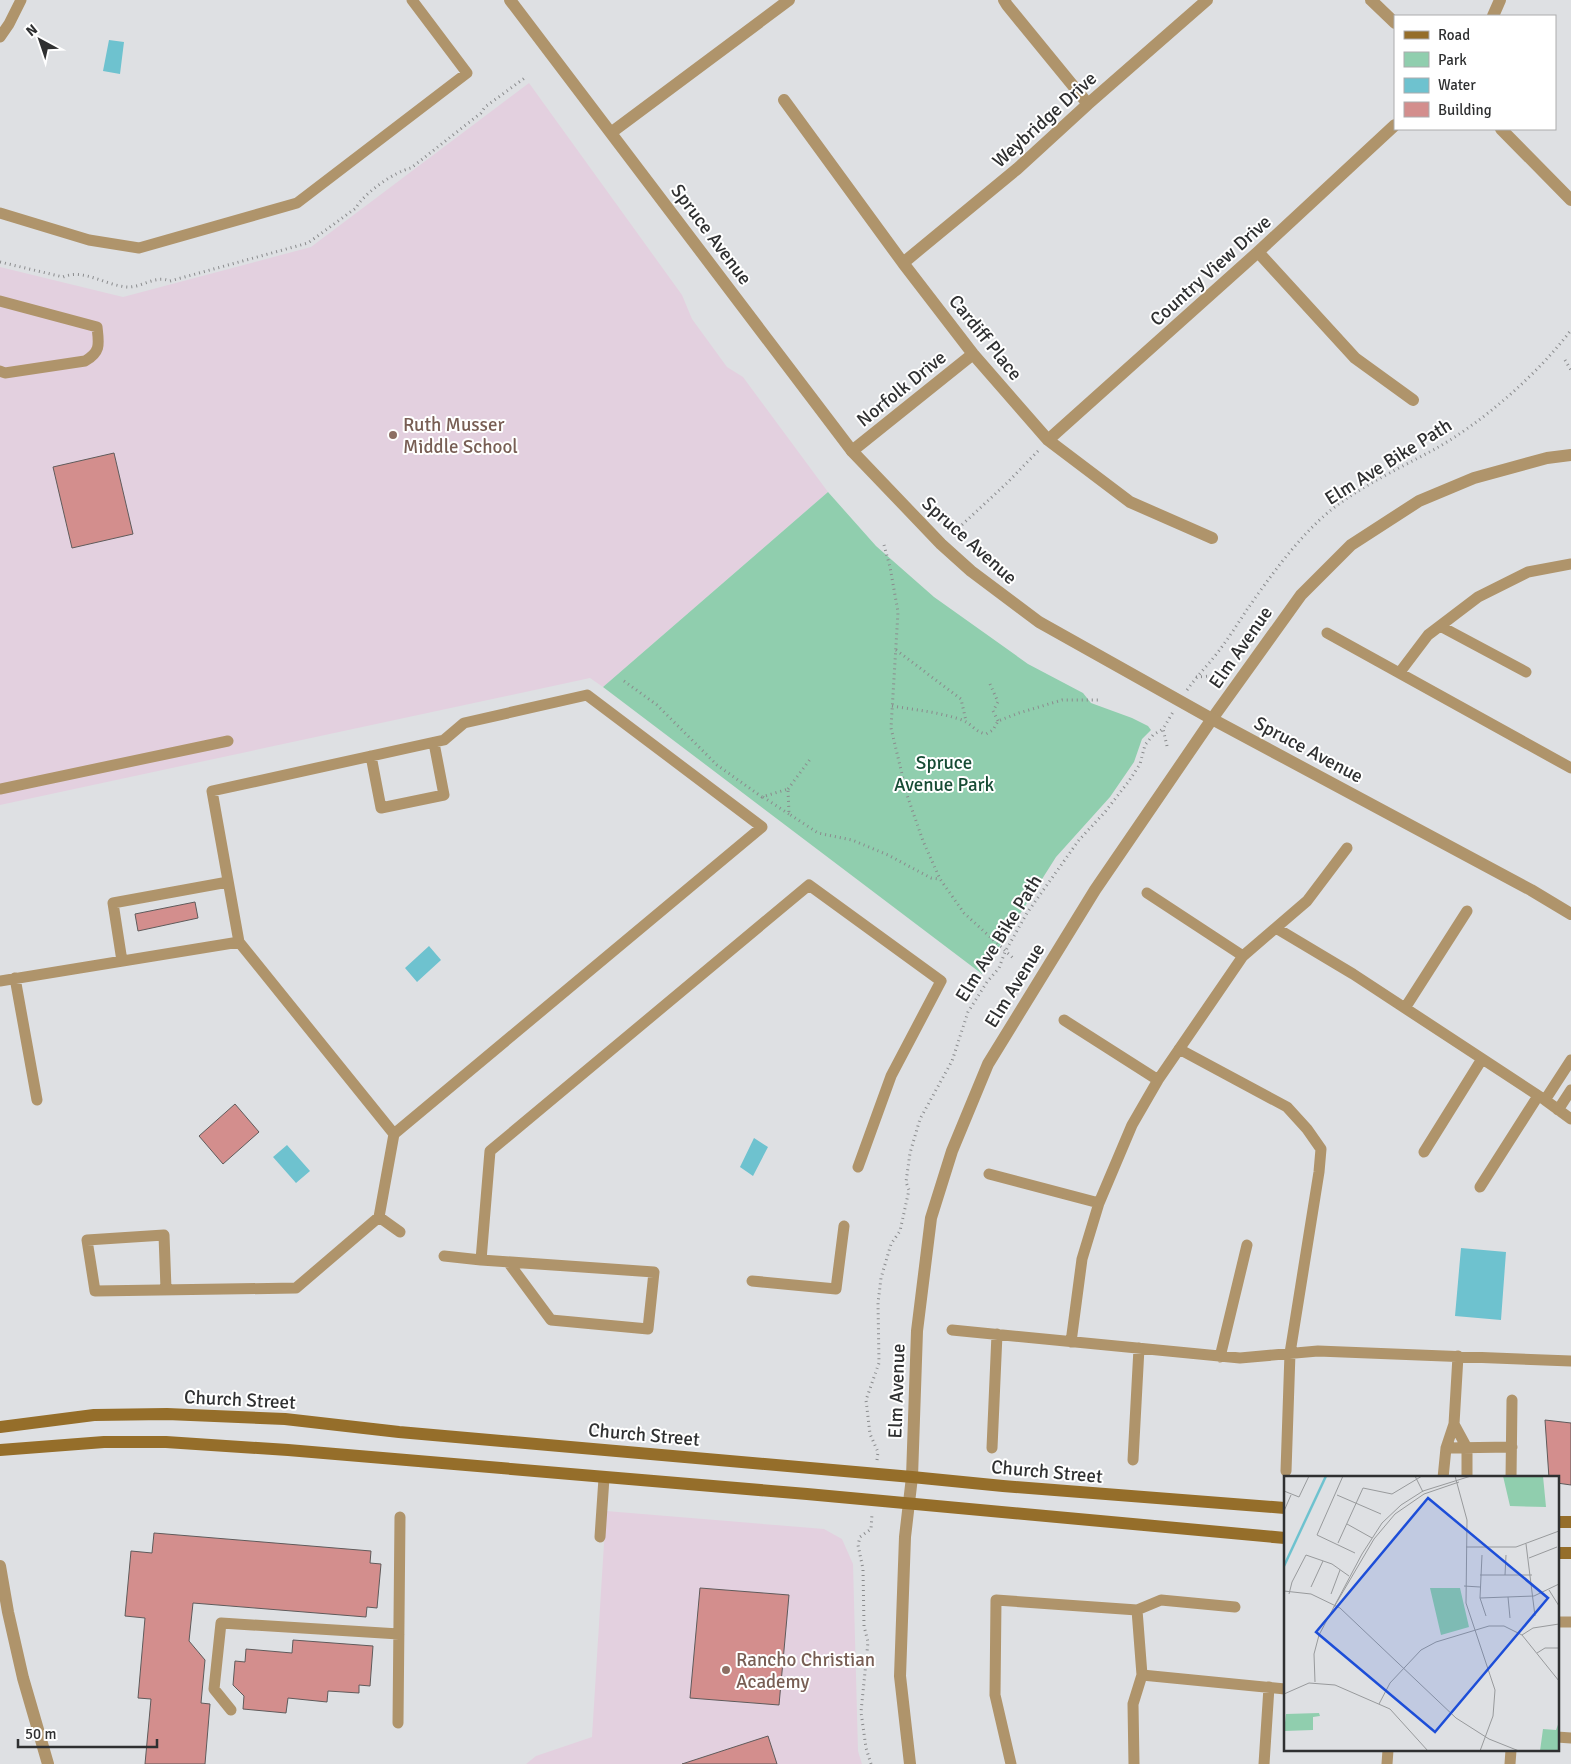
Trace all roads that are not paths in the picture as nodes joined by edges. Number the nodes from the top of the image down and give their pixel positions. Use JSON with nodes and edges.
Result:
{"nodes":[{"id":1,"x":21,"y":0,"type":"edge"},
{"id":2,"x":412,"y":0,"type":"edge"},
{"id":3,"x":510,"y":0,"type":"edge"},
{"id":4,"x":789,"y":0,"type":"edge"},
{"id":5,"x":1004,"y":0,"type":"edge"},
{"id":6,"x":1207,"y":0,"type":"edge"},
{"id":7,"x":1371,"y":0,"type":"edge"},
{"id":8,"x":1500,"y":0,"type":"edge"},
{"id":9,"x":1493,"y":15,"type":"edge"},
{"id":10,"x":5,"y":22,"type":"edge"},
{"id":11,"x":1394,"y":22,"type":"edge"},
{"id":12,"x":0,"y":37,"type":"edge"},
{"id":13,"x":784,"y":100,"type":"dead end"},
{"id":14,"x":1088,"y":104,"type":"junction"},
{"id":15,"x":1394,"y":126,"type":"edge"},
{"id":16,"x":1502,"y":130,"type":"edge"},
{"id":17,"x":612,"y":132,"type":"junction"},
{"id":18,"x":1571,"y":200,"type":"edge"},
{"id":19,"x":0,"y":213,"type":"edge"},
{"id":20,"x":1258,"y":252,"type":"junction"},
{"id":21,"x":903,"y":263,"type":"junction"},
{"id":22,"x":0,"y":301,"type":"edge"},
{"id":23,"x":973,"y":354,"type":"junction"},
{"id":24,"x":0,"y":371,"type":"edge"},
{"id":25,"x":1413,"y":400,"type":"dead end"},
{"id":26,"x":1045,"y":443,"type":"junction"},
{"id":27,"x":852,"y":451,"type":"junction"},
{"id":28,"x":1571,"y":456,"type":"edge"},
{"id":29,"x":1212,"y":538,"type":"dead end"},
{"id":30,"x":1571,"y":564,"type":"edge"},
{"id":31,"x":1440,"y":626,"type":"junction"},
{"id":32,"x":1327,"y":633,"type":"dead end"},
{"id":33,"x":1400,"y":672,"type":"junction"},
{"id":34,"x":1526,"y":672,"type":"dead end"},
{"id":35,"x":1212,"y":719,"type":"junction"},
{"id":36,"x":228,"y":741,"type":"dead end"},
{"id":37,"x":434,"y":742,"type":"junction"},
{"id":38,"x":372,"y":756,"type":"junction"},
{"id":39,"x":1571,"y":768,"type":"edge"},
{"id":40,"x":0,"y":789,"type":"edge"},
{"id":41,"x":1347,"y":848,"type":"dead end"},
{"id":42,"x":228,"y":882,"type":"junction"},
{"id":43,"x":1147,"y":893,"type":"dead end"},
{"id":44,"x":1467,"y":911,"type":"dead end"},
{"id":45,"x":1571,"y":914,"type":"edge"},
{"id":46,"x":1276,"y":928,"type":"junction"},
{"id":47,"x":239,"y":942,"type":"junction"},
{"id":48,"x":1243,"y":956,"type":"junction"},
{"id":49,"x":122,"y":961,"type":"junction"},
{"id":50,"x":16,"y":978,"type":"junction"},
{"id":51,"x":0,"y":981,"type":"edge"},
{"id":52,"x":1405,"y":1008,"type":"junction"},
{"id":53,"x":1064,"y":1020,"type":"dead end"},
{"id":54,"x":1179,"y":1049,"type":"junction"},
{"id":55,"x":1482,"y":1059,"type":"junction"},
{"id":56,"x":1571,"y":1060,"type":"edge"},
{"id":57,"x":1158,"y":1080,"type":"junction"},
{"id":58,"x":1571,"y":1090,"type":"edge"},
{"id":59,"x":1541,"y":1098,"type":"junction"},
{"id":60,"x":37,"y":1100,"type":"dead end"},
{"id":61,"x":1558,"y":1110,"type":"junction"},
{"id":62,"x":1571,"y":1119,"type":"edge"},
{"id":63,"x":394,"y":1134,"type":"junction"},
{"id":64,"x":1424,"y":1152,"type":"dead end"},
{"id":65,"x":858,"y":1167,"type":"dead end"},
{"id":66,"x":989,"y":1174,"type":"dead end"},
{"id":67,"x":1480,"y":1187,"type":"dead end"},
{"id":68,"x":1099,"y":1203,"type":"junction"},
{"id":69,"x":379,"y":1217,"type":"junction"},
{"id":70,"x":844,"y":1226,"type":"dead end"},
{"id":71,"x":400,"y":1232,"type":"dead end"},
{"id":72,"x":1247,"y":1245,"type":"dead end"},
{"id":73,"x":444,"y":1256,"type":"dead end"},
{"id":74,"x":481,"y":1260,"type":"junction"},
{"id":75,"x":508,"y":1262,"type":"junction"},
{"id":76,"x":752,"y":1281,"type":"dead end"},
{"id":77,"x":166,"y":1289,"type":"junction"},
{"id":78,"x":952,"y":1330,"type":"dead end"},
{"id":79,"x":997,"y":1334,"type":"junction"},
{"id":80,"x":1071,"y":1342,"type":"junction"},
{"id":81,"x":1140,"y":1348,"type":"junction"},
{"id":82,"x":1290,"y":1354,"type":"junction"},
{"id":83,"x":1220,"y":1356,"type":"junction"},
{"id":84,"x":1458,"y":1356,"type":"junction"},
{"id":85,"x":1571,"y":1360,"type":"edge"},
{"id":86,"x":1512,"y":1400,"type":"dead end"},
{"id":87,"x":1454,"y":1424,"type":"junction"},
{"id":88,"x":0,"y":1427,"type":"edge"},
{"id":89,"x":1512,"y":1447,"type":"junction"},
{"id":90,"x":992,"y":1448,"type":"dead end"},
{"id":91,"x":1446,"y":1448,"type":"junction"},
{"id":92,"x":1467,"y":1448,"type":"junction"},
{"id":93,"x":0,"y":1450,"type":"edge"},
{"id":94,"x":1134,"y":1460,"type":"dead end"},
{"id":95,"x":1286,"y":1471,"type":"dead end"},
{"id":96,"x":1443,"y":1476,"type":"edge"},
{"id":97,"x":1467,"y":1476,"type":"edge"},
{"id":98,"x":1511,"y":1476,"type":"edge"},
{"id":99,"x":912,"y":1477,"type":"junction"},
{"id":100,"x":604,"y":1478,"type":"junction"},
{"id":101,"x":909,"y":1505,"type":"junction"},
{"id":102,"x":1284,"y":1508,"type":"edge"},
{"id":103,"x":400,"y":1517,"type":"dead end"},
{"id":104,"x":1558,"y":1522,"type":"edge"},
{"id":105,"x":1571,"y":1522,"type":"edge"},
{"id":106,"x":600,"y":1537,"type":"dead end"},
{"id":107,"x":1284,"y":1538,"type":"edge"},
{"id":108,"x":1558,"y":1553,"type":"edge"},
{"id":109,"x":1571,"y":1553,"type":"edge"},
{"id":110,"x":0,"y":1566,"type":"edge"},
{"id":111,"x":1236,"y":1607,"type":"dead end"},
{"id":112,"x":1138,"y":1610,"type":"junction"},
{"id":113,"x":1558,"y":1622,"type":"edge"},
{"id":114,"x":1571,"y":1622,"type":"edge"},
{"id":115,"x":399,"y":1634,"type":"junction"},
{"id":116,"x":1142,"y":1675,"type":"junction"},
{"id":117,"x":1269,"y":1687,"type":"junction"},
{"id":118,"x":1284,"y":1689,"type":"edge"},
{"id":119,"x":231,"y":1710,"type":"dead end"},
{"id":120,"x":398,"y":1723,"type":"dead end"},
{"id":121,"x":1558,"y":1737,"type":"edge"},
{"id":122,"x":1571,"y":1738,"type":"edge"},
{"id":123,"x":48,"y":1764,"type":"edge"},
{"id":124,"x":910,"y":1764,"type":"edge"},
{"id":125,"x":1011,"y":1764,"type":"edge"},
{"id":126,"x":1134,"y":1764,"type":"edge"},
{"id":127,"x":1264,"y":1764,"type":"edge"}],
"edges":[{"from":1,"to":10,"type":"lane"},
{"from":2,"to":19,"type":"lane"},
{"from":3,"to":17,"type":"street","name":"Spruce Avenue"},
{"from":4,"to":17,"type":"street"},
{"from":5,"to":14,"type":"street"},
{"from":6,"to":14,"type":"street","name":"Weybridge Drive"},
{"from":7,"to":11,"type":"street"},
{"from":8,"to":9,"type":"street"},
{"from":10,"to":12,"type":"lane"},
{"from":13,"to":21,"type":"street","name":"Cardiff Place"},
{"from":14,"to":21,"type":"street","name":"Weybridge Drive"},
{"from":15,"to":20,"type":"street","name":"Country View Drive"},
{"from":16,"to":18,"type":"street"},
{"from":17,"to":27,"type":"street","name":"Spruce Avenue"},
{"from":20,"to":25,"type":"street"},
{"from":20,"to":26,"type":"street","name":"Country View Drive"},
{"from":21,"to":23,"type":"street","name":"Cardiff Place"},
{"from":22,"to":24,"type":"lane"},
{"from":23,"to":26,"type":"street","name":"Cardiff Place"},
{"from":23,"to":27,"type":"street","name":"Norfolk Drive"},
{"from":26,"to":29,"type":"street","name":"Cardiff Place"},
{"from":27,"to":35,"type":"street","name":"Spruce Avenue"},
{"from":28,"to":35,"type":"street","name":"Elm Avenue"},
{"from":30,"to":31,"type":"lane"},
{"from":31,"to":33,"type":"lane"},
{"from":31,"to":34,"type":"lane"},
{"from":32,"to":33,"type":"lane"},
{"from":33,"to":39,"type":"lane"},
{"from":35,"to":45,"type":"street","name":"Spruce Avenue"},
{"from":35,"to":99,"type":"street","name":"Elm Avenue"},
{"from":36,"to":40,"type":"lane"},
{"from":37,"to":38,"type":"lane"},
{"from":37,"to":38,"type":"lane"},
{"from":37,"to":63,"type":"lane"},
{"from":38,"to":42,"type":"lane"},
{"from":41,"to":46,"type":"lane"},
{"from":42,"to":47,"type":"lane"},
{"from":42,"to":49,"type":"lane"},
{"from":43,"to":48,"type":"lane"},
{"from":44,"to":52,"type":"lane"},
{"from":46,"to":48,"type":"lane"},
{"from":46,"to":52,"type":"lane"},
{"from":47,"to":49,"type":"lane"},
{"from":47,"to":63,"type":"lane"},
{"from":48,"to":54,"type":"lane"},
{"from":49,"to":50,"type":"lane"},
{"from":50,"to":51,"type":"lane"},
{"from":50,"to":60,"type":"lane"},
{"from":52,"to":55,"type":"lane"},
{"from":53,"to":57,"type":"lane"},
{"from":54,"to":57,"type":"lane"},
{"from":54,"to":82,"type":"lane"},
{"from":55,"to":59,"type":"lane"},
{"from":55,"to":64,"type":"lane"},
{"from":56,"to":59,"type":"lane"},
{"from":57,"to":68,"type":"lane"},
{"from":58,"to":61,"type":"lane"},
{"from":59,"to":61,"type":"lane"},
{"from":59,"to":67,"type":"lane"},
{"from":61,"to":62,"type":"lane"},
{"from":63,"to":69,"type":"lane"},
{"from":65,"to":74,"type":"lane"},
{"from":66,"to":68,"type":"lane"},
{"from":68,"to":80,"type":"lane"},
{"from":69,"to":71,"type":"lane"},
{"from":69,"to":77,"type":"lane"},
{"from":70,"to":76,"type":"lane"},
{"from":72,"to":83,"type":"lane"},
{"from":73,"to":74,"type":"lane"},
{"from":74,"to":75,"type":"lane"},
{"from":75,"to":75,"type":"lane"},
{"from":77,"to":77,"type":"lane"},
{"from":78,"to":79,"type":"lane"},
{"from":79,"to":80,"type":"lane"},
{"from":79,"to":90,"type":"lane"},
{"from":80,"to":81,"type":"lane"},
{"from":81,"to":83,"type":"lane"},
{"from":81,"to":94,"type":"lane"},
{"from":82,"to":83,"type":"lane"},
{"from":82,"to":84,"type":"lane"},
{"from":82,"to":95,"type":"lane"},
{"from":84,"to":85,"type":"lane"},
{"from":84,"to":87,"type":"lane"},
{"from":86,"to":89,"type":"lane"},
{"from":87,"to":91,"type":"lane"},
{"from":87,"to":92,"type":"lane"},
{"from":88,"to":99,"type":"main road","name":"Church Street"},
{"from":89,"to":92,"type":"lane"},
{"from":89,"to":98,"type":"lane"},
{"from":91,"to":92,"type":"lane"},
{"from":91,"to":96,"type":"lane"},
{"from":92,"to":97,"type":"lane"},
{"from":93,"to":100,"type":"main road"},
{"from":99,"to":101,"type":"street","name":"Elm Avenue"},
{"from":99,"to":102,"type":"main road","name":"Church Street"},
{"from":100,"to":101,"type":"main road"},
{"from":100,"to":106,"type":"lane"},
{"from":101,"to":107,"type":"main road"},
{"from":101,"to":124,"type":"street","name":"Elm Avenue"},
{"from":103,"to":115,"type":"lane"},
{"from":104,"to":105,"type":"main road"},
{"from":108,"to":109,"type":"main road"},
{"from":110,"to":123,"type":"street"},
{"from":111,"to":112,"type":"lane"},
{"from":112,"to":116,"type":"lane"},
{"from":112,"to":125,"type":"lane"},
{"from":113,"to":114,"type":"lane"},
{"from":115,"to":119,"type":"lane"},
{"from":115,"to":120,"type":"lane"},
{"from":116,"to":117,"type":"lane"},
{"from":116,"to":126,"type":"lane"},
{"from":117,"to":118,"type":"lane"},
{"from":117,"to":127,"type":"lane"},
{"from":121,"to":122,"type":"lane"}]}
